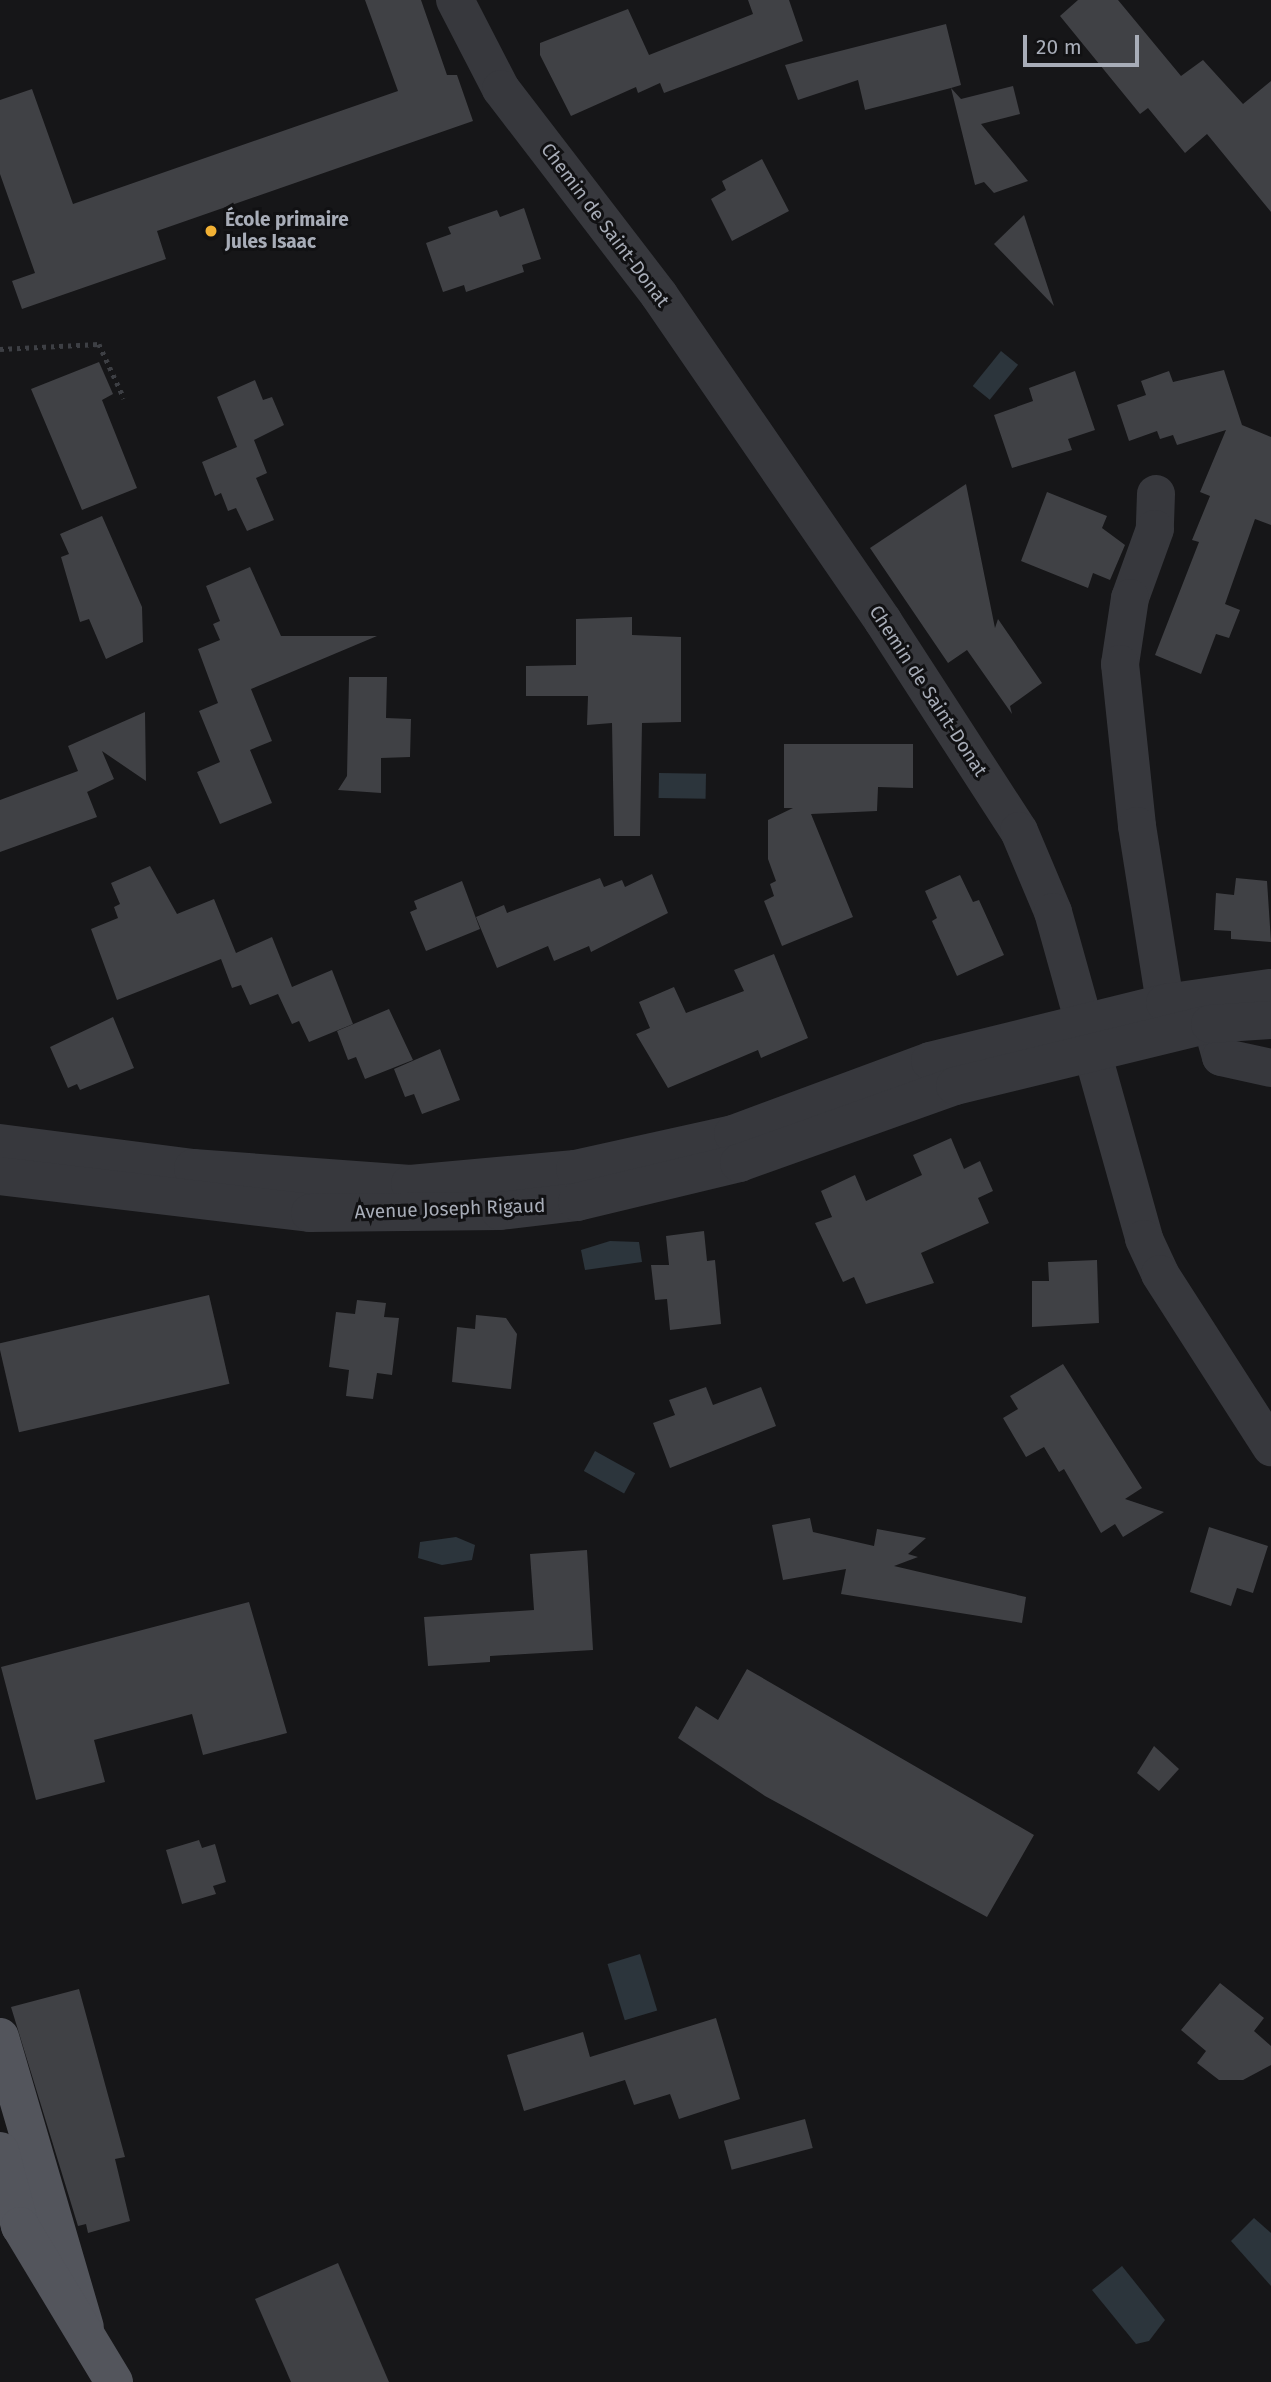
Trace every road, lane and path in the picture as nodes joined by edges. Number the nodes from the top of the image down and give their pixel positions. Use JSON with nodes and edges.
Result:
{"nodes":[{"id":1,"x":455,"y":0,"type":"edge"},
{"id":2,"x":0,"y":349,"type":"edge"},
{"id":3,"x":124,"y":398,"type":"dead end"},
{"id":4,"x":1156,"y":494,"type":"dead end"},
{"id":5,"x":1271,"y":988,"type":"edge"},
{"id":6,"x":1165,"y":1003,"type":"junction"},
{"id":7,"x":1207,"y":1009,"type":"junction"},
{"id":8,"x":1271,"y":1020,"type":"edge"},
{"id":9,"x":1086,"y":1039,"type":"junction"},
{"id":10,"x":1271,"y":1068,"type":"edge"},
{"id":11,"x":0,"y":1143,"type":"edge"},
{"id":12,"x":0,"y":1176,"type":"edge"},
{"id":13,"x":1271,"y":1447,"type":"edge"},
{"id":14,"x":0,"y":2037,"type":"edge"},
{"id":15,"x":8,"y":2129,"type":"edge"},
{"id":16,"x":21,"y":2218,"type":"edge"},
{"id":17,"x":114,"y":2382,"type":"edge"}],
"edges":[{"from":1,"to":9,"type":"street","name":"Chemin de Saint-Donat"},
{"from":2,"to":3,"type":"path"},
{"from":4,"to":6,"type":"street"},
{"from":5,"to":7,"type":"street"},
{"from":6,"to":7,"type":"street"},
{"from":6,"to":9,"type":"street"},
{"from":7,"to":8,"type":"street"},
{"from":7,"to":9,"type":"street"},
{"from":7,"to":10,"type":"street"},
{"from":9,"to":11,"type":"street","name":"Avenue Joseph Rigaud"},
{"from":9,"to":12,"type":"street","name":"Avenue Joseph Rigaud"},
{"from":9,"to":13,"type":"street","name":"Chemin de Saint-Donat"},
{"from":14,"to":15,"type":"main road"},
{"from":15,"to":16,"type":"main road"},
{"from":16,"to":17,"type":"main road"}]}
